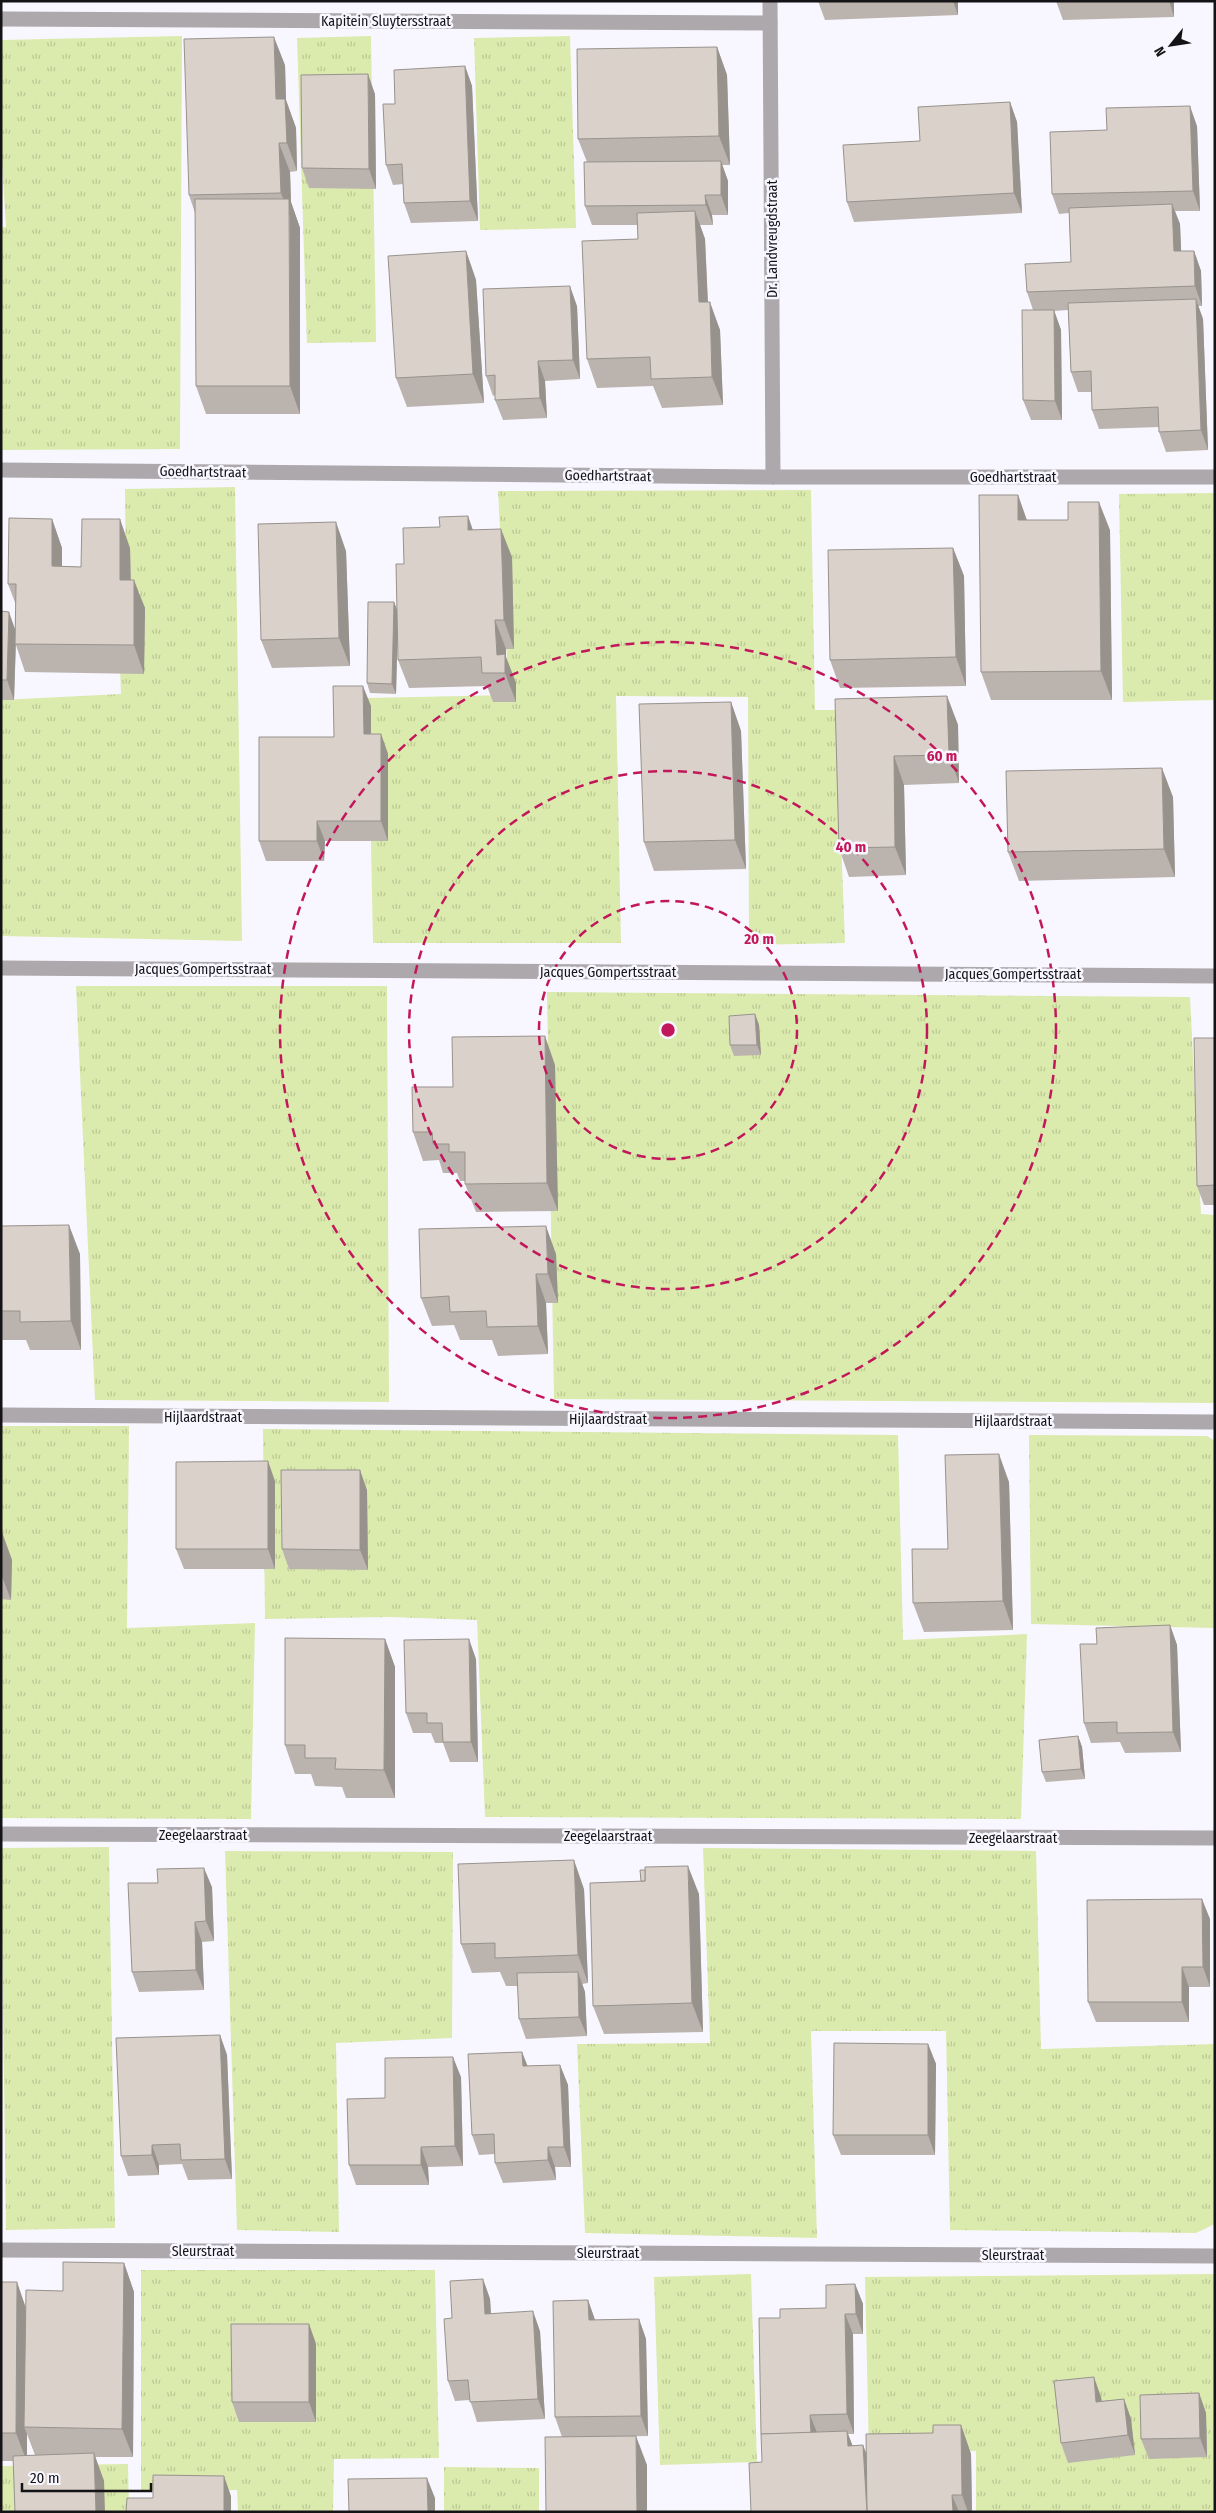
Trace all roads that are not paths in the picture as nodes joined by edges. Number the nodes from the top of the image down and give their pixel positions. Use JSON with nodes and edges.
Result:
{"nodes":[{"id":1,"x":770,"y":1,"type":"edge"},
{"id":2,"x":1,"y":19,"type":"edge"},
{"id":3,"x":770,"y":23,"type":"junction"},
{"id":4,"x":1,"y":470,"type":"edge"},
{"id":5,"x":773,"y":477,"type":"junction"},
{"id":6,"x":1215,"y":477,"type":"edge"},
{"id":7,"x":1,"y":968,"type":"edge"},
{"id":8,"x":1215,"y":976,"type":"edge"},
{"id":9,"x":1,"y":1415,"type":"edge"},
{"id":10,"x":1215,"y":1422,"type":"edge"},
{"id":11,"x":1,"y":1834,"type":"edge"},
{"id":12,"x":1215,"y":1838,"type":"edge"},
{"id":13,"x":1,"y":2250,"type":"edge"},
{"id":14,"x":1215,"y":2256,"type":"edge"}],
"edges":[{"from":1,"to":3,"type":"street","name":"Dr. Landvreugdstraat"},
{"from":2,"to":3,"type":"street","name":"Kapitein Sluytersstraat"},
{"from":3,"to":5,"type":"street","name":"Dr. Landvreugdstraat"},
{"from":4,"to":5,"type":"street","name":"Goedhartstraat"},
{"from":5,"to":6,"type":"street","name":"Goedhartstraat"},
{"from":7,"to":8,"type":"street","name":"Jacques Gompertsstraat"},
{"from":9,"to":10,"type":"street","name":"Hijlaardstraat"},
{"from":11,"to":12,"type":"street","name":"Zeegelaarstraat"},
{"from":13,"to":14,"type":"street","name":"Sleurstraat"}]}
